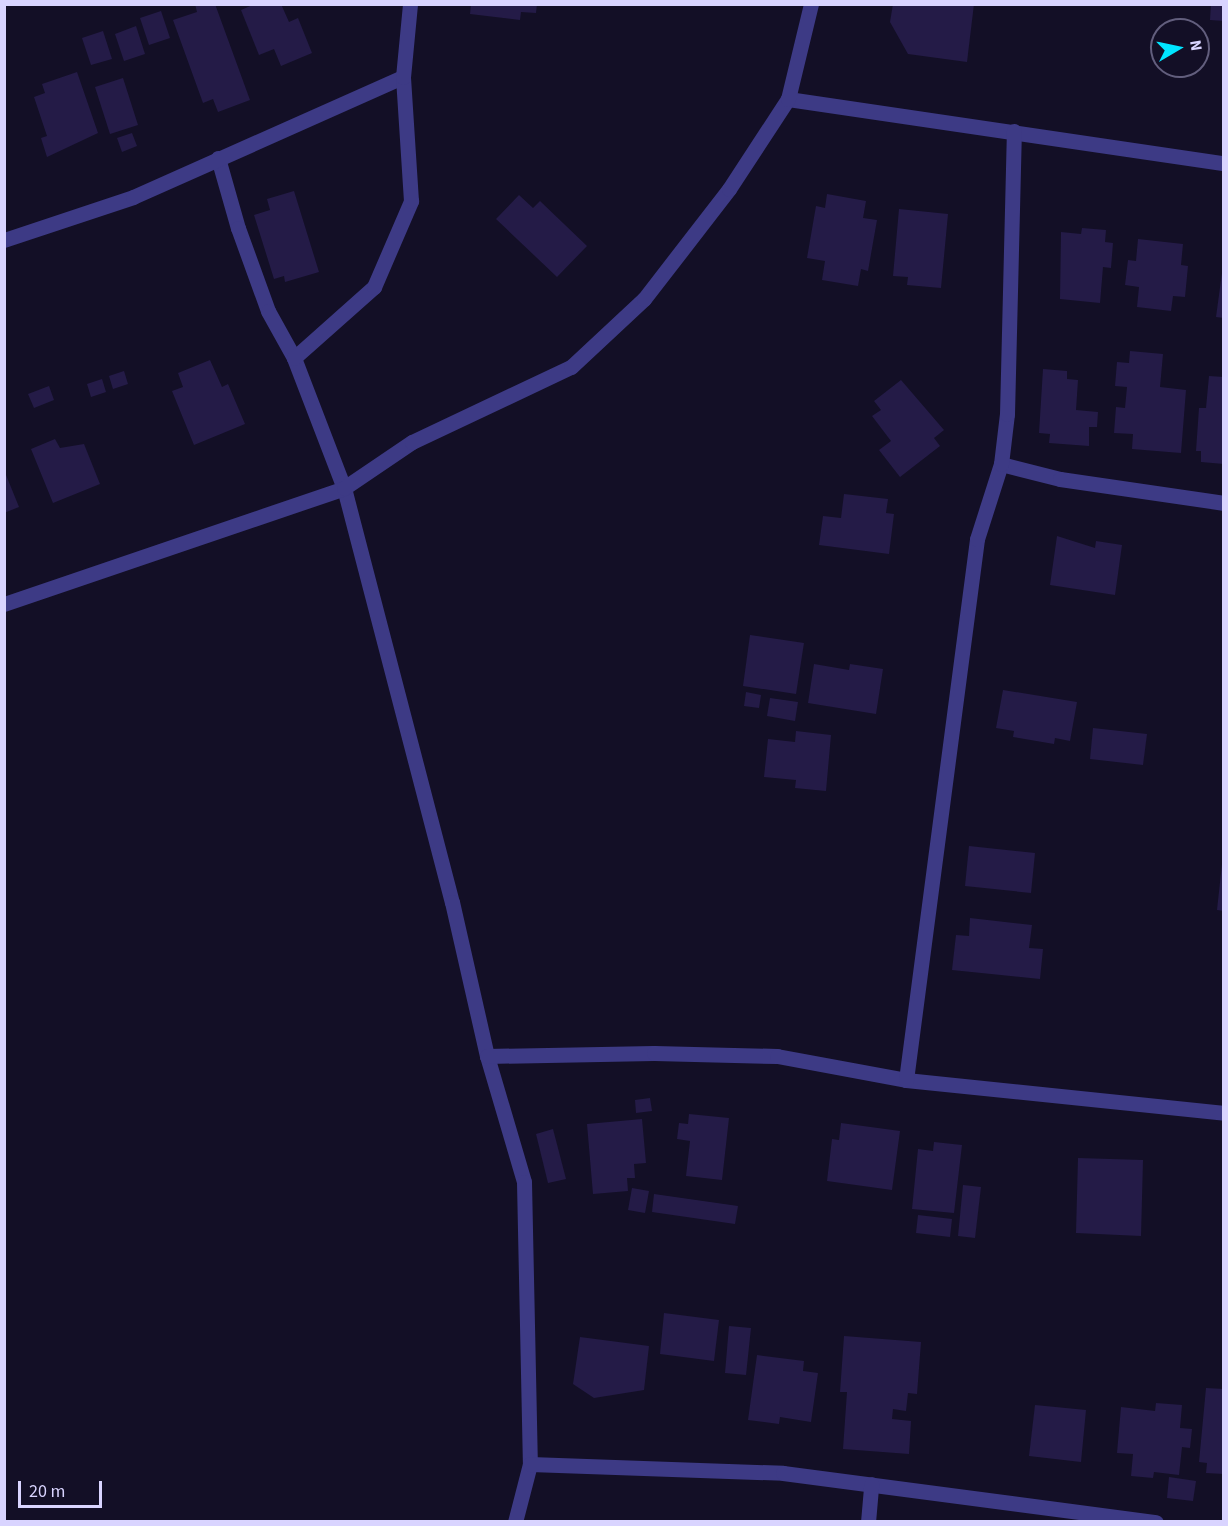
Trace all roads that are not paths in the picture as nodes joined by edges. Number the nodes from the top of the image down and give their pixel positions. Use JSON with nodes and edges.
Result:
{"nodes":[{"id":1,"x":410,"y":4,"type":"edge"},
{"id":2,"x":811,"y":4,"type":"edge"},
{"id":3,"x":403,"y":77,"type":"junction"},
{"id":4,"x":788,"y":99,"type":"junction"},
{"id":5,"x":1014,"y":131,"type":"junction"},
{"id":6,"x":218,"y":158,"type":"junction"},
{"id":7,"x":1224,"y":163,"type":"edge"},
{"id":8,"x":4,"y":240,"type":"edge"},
{"id":9,"x":294,"y":358,"type":"junction"},
{"id":10,"x":1001,"y":464,"type":"junction"},
{"id":11,"x":344,"y":488,"type":"junction"},
{"id":12,"x":1224,"y":503,"type":"edge"},
{"id":13,"x":4,"y":604,"type":"edge"},
{"id":14,"x":487,"y":1056,"type":"junction"},
{"id":15,"x":906,"y":1080,"type":"junction"},
{"id":16,"x":1224,"y":1113,"type":"edge"},
{"id":17,"x":530,"y":1464,"type":"junction"},
{"id":18,"x":871,"y":1484,"type":"junction"},
{"id":19,"x":515,"y":1521,"type":"edge"},
{"id":20,"x":868,"y":1521,"type":"edge"},
{"id":21,"x":1156,"y":1521,"type":"edge"}],
"edges":[{"from":1,"to":3,"type":"street"},
{"from":2,"to":4,"type":"street"},
{"from":3,"to":6,"type":"street"},
{"from":3,"to":9,"type":"street"},
{"from":4,"to":5,"type":"street"},
{"from":4,"to":11,"type":"street"},
{"from":5,"to":7,"type":"street"},
{"from":5,"to":10,"type":"street"},
{"from":6,"to":8,"type":"street"},
{"from":6,"to":9,"type":"street"},
{"from":9,"to":11,"type":"street"},
{"from":10,"to":12,"type":"street"},
{"from":10,"to":15,"type":"street"},
{"from":11,"to":13,"type":"street"},
{"from":11,"to":14,"type":"street"},
{"from":14,"to":15,"type":"street"},
{"from":14,"to":17,"type":"street"},
{"from":15,"to":16,"type":"street"},
{"from":17,"to":18,"type":"street"},
{"from":17,"to":19,"type":"street"},
{"from":18,"to":20,"type":"street"},
{"from":18,"to":21,"type":"street"}]}
